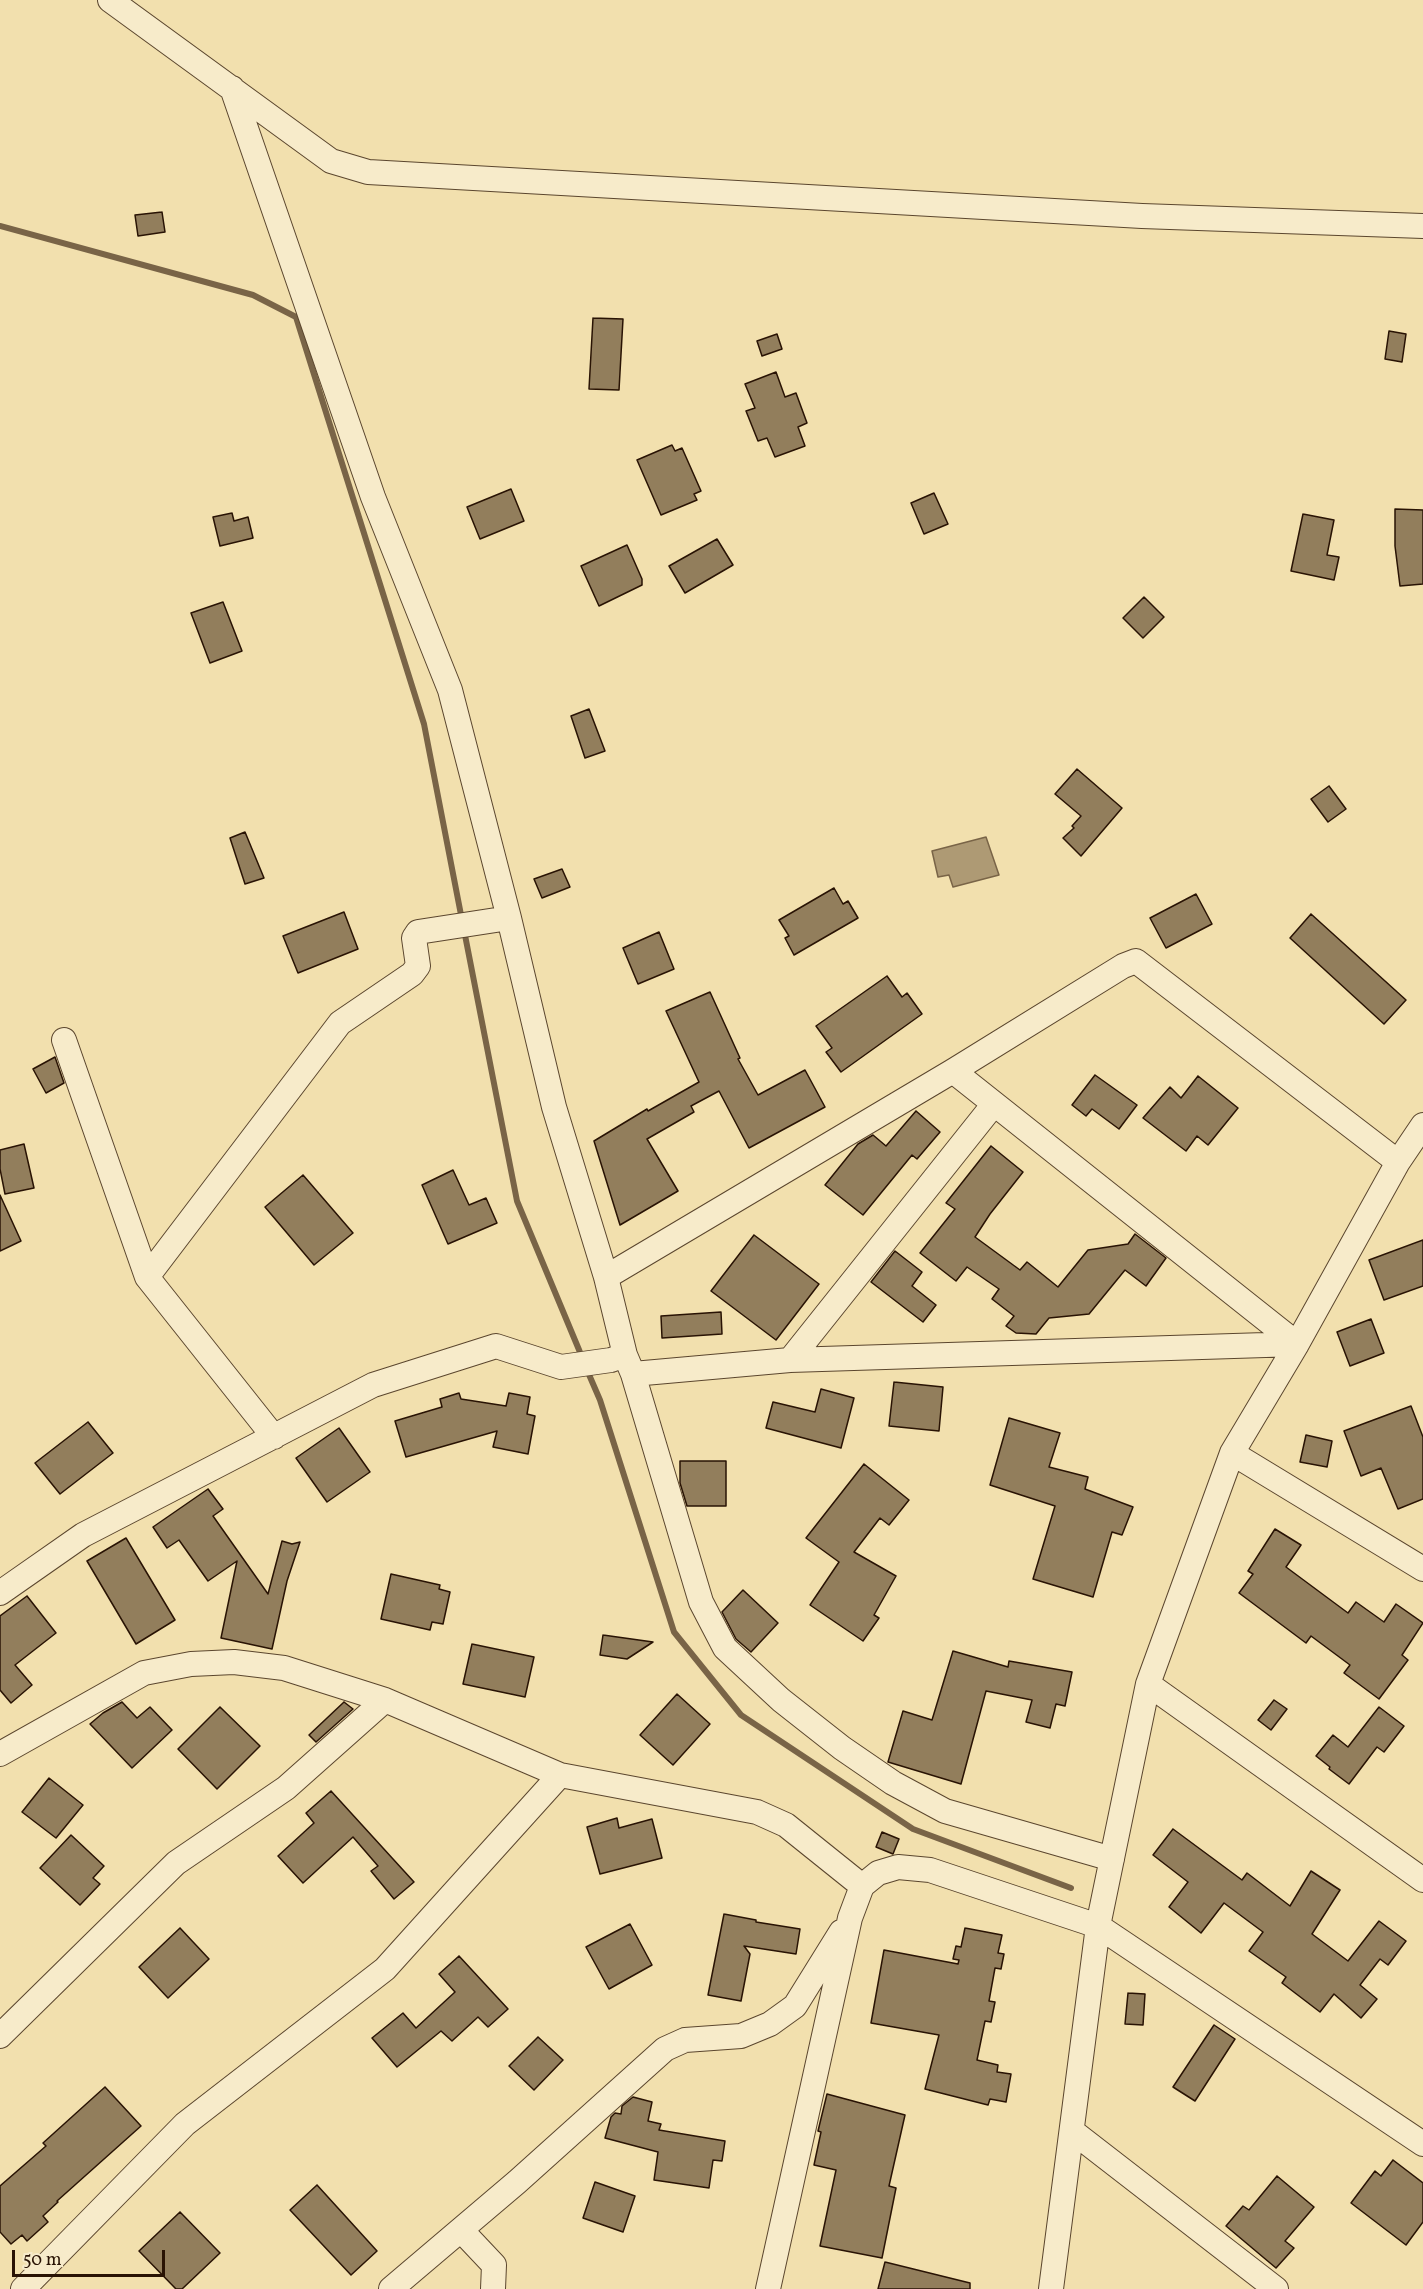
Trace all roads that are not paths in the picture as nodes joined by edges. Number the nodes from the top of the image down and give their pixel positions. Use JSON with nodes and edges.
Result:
{"nodes":[{"id":1,"x":110,"y":0,"type":"edge"},
{"id":2,"x":232,"y":88,"type":"junction"},
{"id":3,"x":1423,"y":226,"type":"edge"},
{"id":4,"x":498,"y":919,"type":"junction"},
{"id":5,"x":64,"y":1040,"type":"dead end"},
{"id":6,"x":953,"y":1071,"type":"junction"},
{"id":7,"x":994,"y":1104,"type":"junction"},
{"id":8,"x":1423,"y":1125,"type":"edge"},
{"id":9,"x":1398,"y":1162,"type":"junction"},
{"id":10,"x":147,"y":1277,"type":"junction"},
{"id":11,"x":606,"y":1277,"type":"junction"},
{"id":12,"x":1297,"y":1344,"type":"junction"},
{"id":13,"x":790,"y":1360,"type":"junction"},
{"id":14,"x":623,"y":1363,"type":"junction"},
{"id":15,"x":274,"y":1437,"type":"junction"},
{"id":16,"x":1232,"y":1453,"type":"junction"},
{"id":17,"x":1423,"y":1569,"type":"edge"},
{"id":18,"x":0,"y":1593,"type":"edge"},
{"id":19,"x":1148,"y":1684,"type":"junction"},
{"id":20,"x":385,"y":1700,"type":"junction"},
{"id":21,"x":0,"y":1754,"type":"edge"},
{"id":22,"x":560,"y":1775,"type":"junction"},
{"id":23,"x":1112,"y":1859,"type":"junction"},
{"id":24,"x":1423,"y":1880,"type":"edge"},
{"id":25,"x":862,"y":1886,"type":"junction"},
{"id":26,"x":850,"y":1917,"type":"junction"},
{"id":27,"x":1098,"y":1926,"type":"junction"},
{"id":28,"x":0,"y":2036,"type":"edge"},
{"id":29,"x":1072,"y":2131,"type":"junction"},
{"id":30,"x":1423,"y":2144,"type":"edge"},
{"id":31,"x":460,"y":2230,"type":"junction"},
{"id":32,"x":23,"y":2289,"type":"edge"},
{"id":33,"x":391,"y":2289,"type":"edge"},
{"id":34,"x":493,"y":2289,"type":"edge"},
{"id":35,"x":768,"y":2289,"type":"edge"},
{"id":36,"x":1051,"y":2289,"type":"edge"},
{"id":37,"x":1276,"y":2289,"type":"edge"}],
"edges":[{"from":1,"to":2,"type":"street"},
{"from":2,"to":3,"type":"street"},
{"from":2,"to":4,"type":"street"},
{"from":4,"to":10,"type":"street"},
{"from":4,"to":11,"type":"street"},
{"from":5,"to":10,"type":"street"},
{"from":6,"to":7,"type":"street"},
{"from":6,"to":9,"type":"street"},
{"from":6,"to":11,"type":"street"},
{"from":7,"to":12,"type":"street"},
{"from":7,"to":13,"type":"street"},
{"from":8,"to":9,"type":"street"},
{"from":9,"to":12,"type":"street"},
{"from":10,"to":15,"type":"street"},
{"from":11,"to":14,"type":"street"},
{"from":12,"to":13,"type":"street"},
{"from":12,"to":16,"type":"street"},
{"from":13,"to":14,"type":"street"},
{"from":14,"to":15,"type":"street"},
{"from":14,"to":23,"type":"street"},
{"from":15,"to":18,"type":"street"},
{"from":16,"to":17,"type":"street"},
{"from":16,"to":19,"type":"street"},
{"from":19,"to":23,"type":"street"},
{"from":19,"to":24,"type":"street"},
{"from":20,"to":21,"type":"street"},
{"from":20,"to":22,"type":"street"},
{"from":20,"to":28,"type":"street"},
{"from":22,"to":25,"type":"street"},
{"from":22,"to":32,"type":"street"},
{"from":23,"to":27,"type":"street"},
{"from":25,"to":26,"type":"street"},
{"from":25,"to":27,"type":"street"},
{"from":26,"to":31,"type":"street"},
{"from":26,"to":35,"type":"street"},
{"from":27,"to":29,"type":"street"},
{"from":27,"to":30,"type":"street"},
{"from":29,"to":36,"type":"street"},
{"from":29,"to":37,"type":"street"},
{"from":31,"to":33,"type":"street"},
{"from":31,"to":34,"type":"street"}]}
